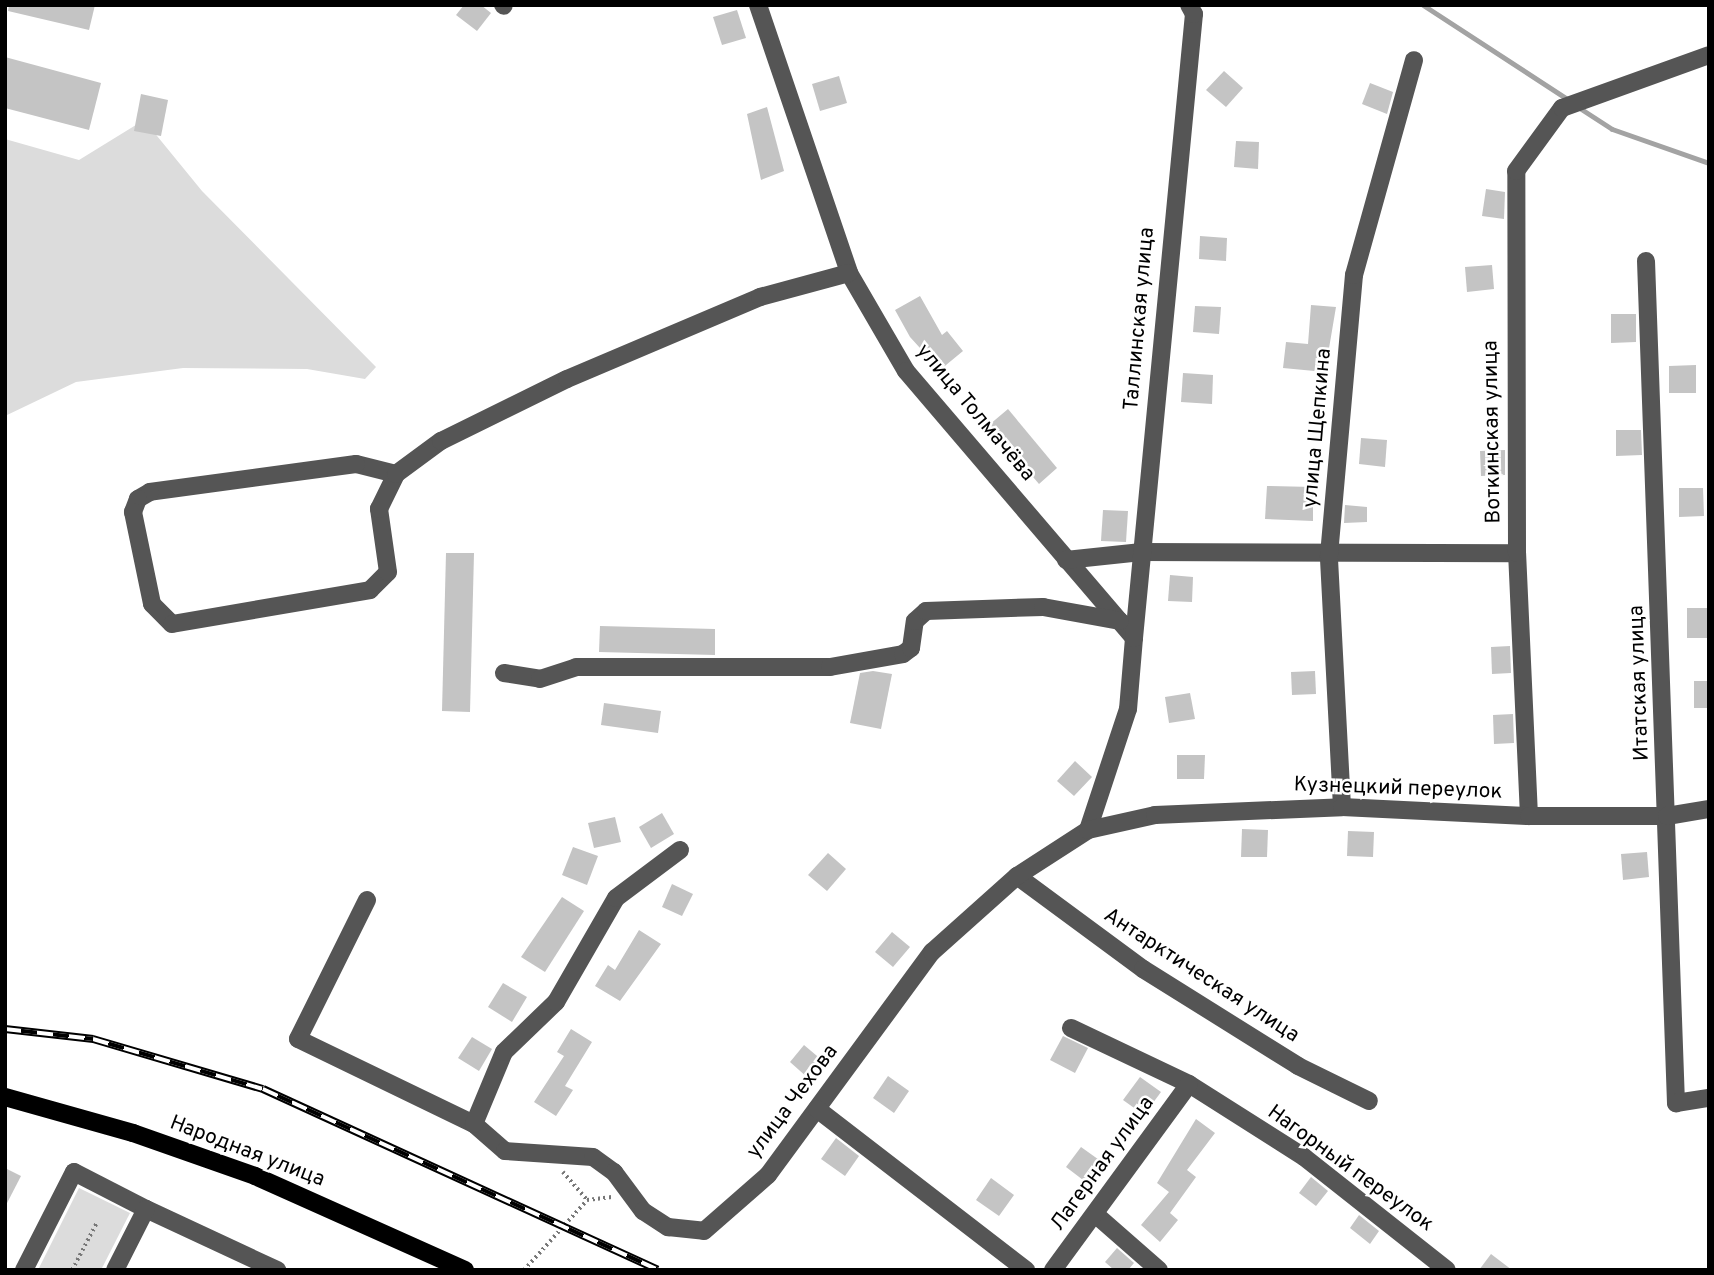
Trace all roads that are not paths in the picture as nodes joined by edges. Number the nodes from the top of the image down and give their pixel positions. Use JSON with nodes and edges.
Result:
{"nodes":[{"id":1,"x":758,"y":5,"type":"edge"},
{"id":2,"x":1189,"y":5,"type":"edge"},
{"id":3,"x":1709,"y":55,"type":"edge"},
{"id":4,"x":1414,"y":61,"type":"dead end"},
{"id":5,"x":1646,"y":261,"type":"dead end"},
{"id":6,"x":849,"y":274,"type":"junction"},
{"id":7,"x":396,"y":474,"type":"junction"},
{"id":8,"x":1142,"y":552,"type":"junction"},
{"id":9,"x":1517,"y":553,"type":"junction"},
{"id":10,"x":1329,"y":555,"type":"junction"},
{"id":11,"x":1066,"y":560,"type":"junction"},
{"id":12,"x":1120,"y":621,"type":"junction"},
{"id":13,"x":1134,"y":638,"type":"junction"},
{"id":14,"x":504,"y":673,"type":"dead end"},
{"id":15,"x":1342,"y":807,"type":"junction"},
{"id":16,"x":1709,"y":809,"type":"edge"},
{"id":17,"x":1529,"y":816,"type":"junction"},
{"id":18,"x":1667,"y":816,"type":"junction"},
{"id":19,"x":1088,"y":830,"type":"junction"},
{"id":20,"x":680,"y":850,"type":"dead end"},
{"id":21,"x":1017,"y":876,"type":"junction"},
{"id":22,"x":367,"y":900,"type":"dead end"},
{"id":23,"x":1071,"y":1028,"type":"dead end"},
{"id":24,"x":1189,"y":1084,"type":"junction"},
{"id":25,"x":5,"y":1097,"type":"edge"},
{"id":26,"x":1709,"y":1098,"type":"edge"},
{"id":27,"x":1369,"y":1101,"type":"dead end"},
{"id":28,"x":817,"y":1109,"type":"junction"},
{"id":29,"x":474,"y":1124,"type":"junction"},
{"id":30,"x":146,"y":1209,"type":"junction"},
{"id":31,"x":1095,"y":1214,"type":"junction"},
{"id":32,"x":24,"y":1270,"type":"edge"},
{"id":33,"x":115,"y":1270,"type":"edge"},
{"id":34,"x":278,"y":1270,"type":"edge"},
{"id":35,"x":465,"y":1270,"type":"edge"},
{"id":36,"x":1026,"y":1270,"type":"edge"},
{"id":37,"x":1053,"y":1270,"type":"edge"},
{"id":38,"x":1159,"y":1270,"type":"edge"},
{"id":39,"x":1447,"y":1270,"type":"edge"}],
"edges":[{"from":1,"to":6,"type":"street","name":"улица Толмачёва"},
{"from":2,"to":8,"type":"street","name":"Таллинская улица"},
{"from":3,"to":9,"type":"street","name":"Воткинская улица"},
{"from":4,"to":10,"type":"street","name":"улица Щепкина"},
{"from":5,"to":18,"type":"street","name":"Итатская улица"},
{"from":6,"to":7,"type":"street"},
{"from":6,"to":11,"type":"street","name":"улица Толмачёва"},
{"from":7,"to":7,"type":"street"},
{"from":8,"to":10,"type":"street"},
{"from":8,"to":11,"type":"street"},
{"from":8,"to":13,"type":"street","name":"Таллинская улица"},
{"from":9,"to":10,"type":"street"},
{"from":9,"to":17,"type":"street","name":"Воткинская улица"},
{"from":10,"to":15,"type":"street","name":"улица Щепкина"},
{"from":11,"to":12,"type":"street","name":"улица Толмачёва"},
{"from":12,"to":13,"type":"street","name":"улица Толмачёва"},
{"from":12,"to":14,"type":"street"},
{"from":13,"to":19,"type":"street"},
{"from":15,"to":17,"type":"street","name":"Кузнецкий переулок"},
{"from":15,"to":19,"type":"street","name":"Кузнецкий переулок"},
{"from":16,"to":18,"type":"street","name":"Кузнецкий переулок"},
{"from":17,"to":18,"type":"street","name":"Кузнецкий переулок"},
{"from":18,"to":26,"type":"street","name":"Итатская улица"},
{"from":19,"to":21,"type":"street","name":"улица Чехова"},
{"from":20,"to":29,"type":"street"},
{"from":21,"to":27,"type":"street","name":"Антарктическая улица"},
{"from":21,"to":28,"type":"street","name":"улица Чехова"},
{"from":22,"to":29,"type":"street","name":"улица Чехова"},
{"from":23,"to":24,"type":"street","name":"Нагорный переулок"},
{"from":24,"to":31,"type":"street","name":"Лагерная улица"},
{"from":24,"to":39,"type":"street","name":"Нагорный переулок"},
{"from":25,"to":35,"type":"main road","name":"Народная улица"},
{"from":28,"to":29,"type":"street","name":"улица Чехова"},
{"from":28,"to":36,"type":"street"},
{"from":30,"to":32,"type":"street"},
{"from":30,"to":33,"type":"street"},
{"from":30,"to":34,"type":"street"},
{"from":31,"to":37,"type":"street","name":"Лагерная улица"},
{"from":31,"to":38,"type":"street"}]}
